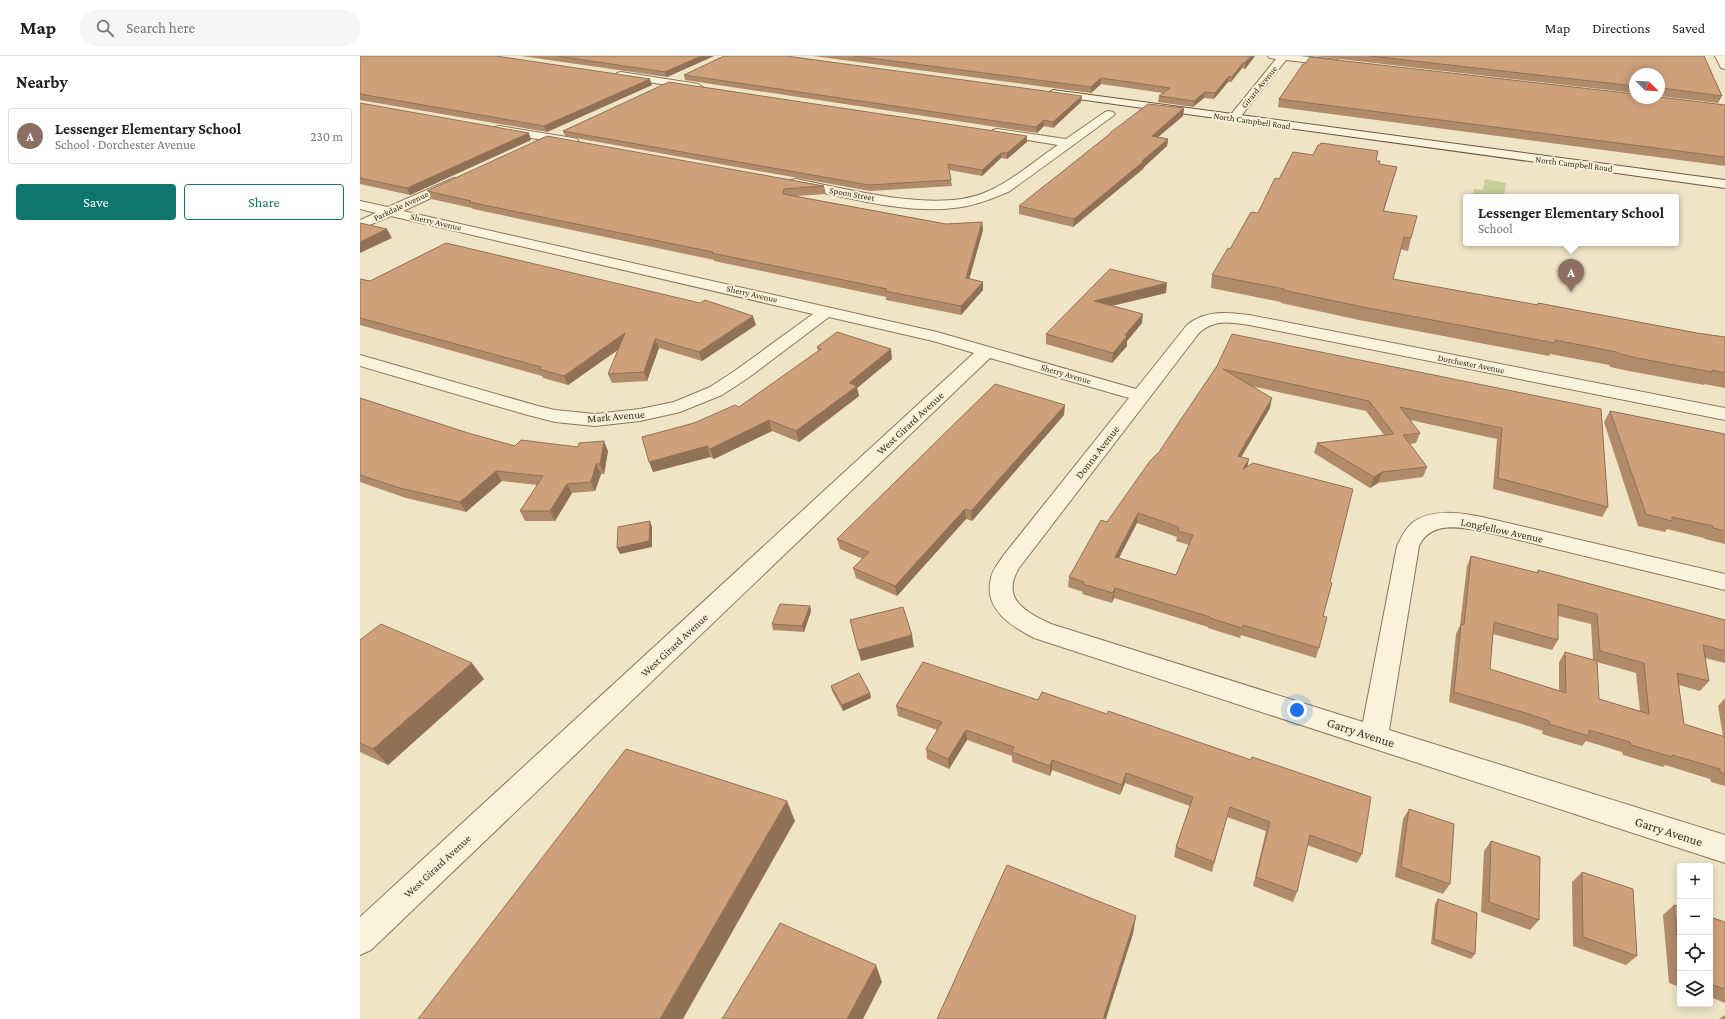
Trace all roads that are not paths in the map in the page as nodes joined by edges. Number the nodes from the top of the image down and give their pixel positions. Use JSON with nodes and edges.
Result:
{"nodes":[{"id":1,"x":1280,"y":56,"type":"edge"},
{"id":2,"x":1720,"y":56,"type":"edge"},
{"id":3,"x":1346,"y":64,"type":"edge"},
{"id":4,"x":1725,"y":66,"type":"edge"},
{"id":5,"x":608,"y":74,"type":"edge"},
{"id":6,"x":685,"y":75,"type":"edge"},
{"id":7,"x":668,"y":83,"type":"junction"},
{"id":8,"x":707,"y":88,"type":"edge"},
{"id":9,"x":652,"y":90,"type":"edge"},
{"id":10,"x":1045,"y":92,"type":"edge"},
{"id":11,"x":1109,"y":114,"type":"dead end"},
{"id":12,"x":1234,"y":118,"type":"junction"},
{"id":13,"x":490,"y":127,"type":"edge"},
{"id":14,"x":571,"y":128,"type":"edge"},
{"id":15,"x":990,"y":131,"type":"edge"},
{"id":16,"x":549,"y":138,"type":"junction"},
{"id":17,"x":1068,"y":143,"type":"junction"},
{"id":18,"x":585,"y":144,"type":"edge"},
{"id":19,"x":533,"y":145,"type":"edge"},
{"id":20,"x":463,"y":178,"type":"edge"},
{"id":21,"x":786,"y":181,"type":"edge"},
{"id":22,"x":1725,"y":184,"type":"edge"},
{"id":23,"x":360,"y":205,"type":"edge"},
{"id":24,"x":389,"y":212,"type":"junction"},
{"id":25,"x":360,"y":225,"type":"edge"},
{"id":26,"x":827,"y":312,"type":"junction"},
{"id":27,"x":1217,"y":317,"type":"joint"},
{"id":28,"x":987,"y":351,"type":"junction"},
{"id":29,"x":360,"y":360,"type":"edge"},
{"id":30,"x":1141,"y":396,"type":"junction"},
{"id":31,"x":1725,"y":414,"type":"edge"},
{"id":32,"x":1725,"y":582,"type":"edge"},
{"id":33,"x":1003,"y":604,"type":"joint"},
{"id":34,"x":1374,"y":736,"type":"junction"},
{"id":35,"x":1725,"y":849,"type":"edge"},
{"id":36,"x":360,"y":939,"type":"edge"}],
"edges":[{"from":1,"to":3,"type":"street"},
{"from":1,"to":12,"type":"street","name":"Girard Avenue"},
{"from":2,"to":4,"type":"street"},
{"from":5,"to":7,"type":"street"},
{"from":6,"to":7,"type":"street"},
{"from":7,"to":8,"type":"street"},
{"from":7,"to":9,"type":"street"},
{"from":10,"to":12,"type":"street","name":"North Campbell Road"},
{"from":11,"to":17,"type":"street","name":"Spoon Street"},
{"from":12,"to":22,"type":"street","name":"North Campbell Road"},
{"from":13,"to":16,"type":"street"},
{"from":14,"to":16,"type":"street"},
{"from":15,"to":17,"type":"street"},
{"from":16,"to":18,"type":"street"},
{"from":16,"to":19,"type":"street"},
{"from":17,"to":21,"type":"street","name":"Spoon Street"},
{"from":20,"to":24,"type":"street","name":"Parkdale Avenue"},
{"from":23,"to":24,"type":"street","name":"Sherry Avenue"},
{"from":24,"to":25,"type":"street","name":"Parkdale Avenue"},
{"from":24,"to":26,"type":"street","name":"Sherry Avenue"},
{"from":26,"to":28,"type":"street","name":"Sherry Avenue"},
{"from":26,"to":29,"type":"street","name":"Mark Avenue"},
{"from":27,"to":30,"type":"street","name":"Donna Avenue"},
{"from":27,"to":31,"type":"street","name":"Dorchester Avenue"},
{"from":28,"to":30,"type":"street","name":"Sherry Avenue"},
{"from":28,"to":36,"type":"street","name":"West Girard Avenue"},
{"from":30,"to":33,"type":"street","name":"Donna Avenue"},
{"from":32,"to":34,"type":"street","name":"Longfellow Avenue"},
{"from":33,"to":34,"type":"street","name":"Garry Avenue"},
{"from":34,"to":35,"type":"street","name":"Garry Avenue"}]}
